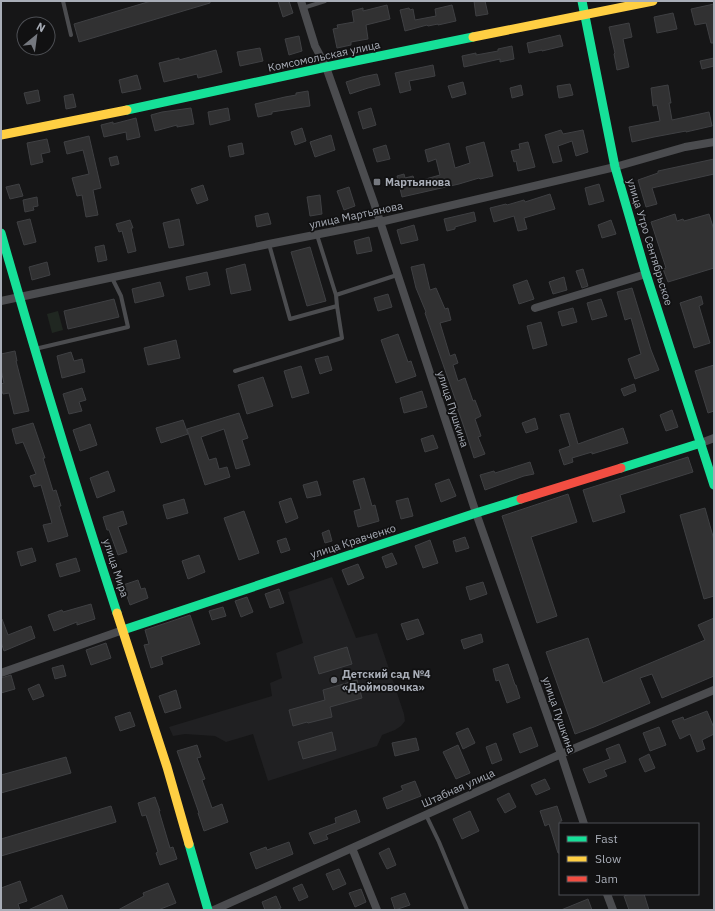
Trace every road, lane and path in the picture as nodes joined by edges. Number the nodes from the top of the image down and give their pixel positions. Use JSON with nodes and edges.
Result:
{"nodes":[{"id":1,"x":63,"y":1,"type":"edge"},
{"id":2,"x":325,"y":1,"type":"edge"},
{"id":3,"x":582,"y":1,"type":"edge"},
{"id":4,"x":653,"y":1,"type":"edge"},
{"id":5,"x":302,"y":5,"type":"edge"},
{"id":6,"x":585,"y":15,"type":"junction"},
{"id":7,"x":71,"y":34,"type":"dead end"},
{"id":8,"x":326,"y":67,"type":"junction"},
{"id":9,"x":1,"y":135,"type":"edge"},
{"id":10,"x":714,"y":142,"type":"edge"},
{"id":11,"x":615,"y":167,"type":"junction"},
{"id":12,"x":380,"y":222,"type":"junction"},
{"id":13,"x":1,"y":233,"type":"edge"},
{"id":14,"x":317,"y":235,"type":"junction"},
{"id":15,"x":269,"y":244,"type":"junction"},
{"id":16,"x":397,"y":274,"type":"junction"},
{"id":17,"x":646,"y":274,"type":"junction"},
{"id":18,"x":112,"y":278,"type":"junction"},
{"id":19,"x":336,"y":295,"type":"junction"},
{"id":20,"x":19,"y":297,"type":"junction"},
{"id":21,"x":1,"y":301,"type":"edge"},
{"id":22,"x":337,"y":306,"type":"junction"},
{"id":23,"x":535,"y":308,"type":"dead end"},
{"id":24,"x":35,"y":349,"type":"junction"},
{"id":25,"x":234,"y":371,"type":"dead end"},
{"id":26,"x":714,"y":438,"type":"edge"},
{"id":27,"x":701,"y":442,"type":"junction"},
{"id":28,"x":714,"y":485,"type":"edge"},
{"id":29,"x":476,"y":513,"type":"junction"},
{"id":30,"x":123,"y":630,"type":"junction"},
{"id":31,"x":1,"y":673,"type":"edge"},
{"id":32,"x":714,"y":690,"type":"edge"},
{"id":33,"x":561,"y":754,"type":"junction"},
{"id":34,"x":426,"y":814,"type":"junction"},
{"id":35,"x":584,"y":823,"type":"edge"},
{"id":36,"x":352,"y":848,"type":"junction"},
{"id":37,"x":607,"y":895,"type":"edge"},
{"id":38,"x":208,"y":910,"type":"edge"},
{"id":39,"x":214,"y":910,"type":"edge"},
{"id":40,"x":376,"y":910,"type":"edge"},
{"id":41,"x":467,"y":910,"type":"edge"},
{"id":42,"x":613,"y":910,"type":"edge"}],
"edges":[{"from":1,"to":7,"type":"lane"},
{"from":2,"to":5,"type":"lane"},
{"from":3,"to":6,"type":"main road","name":"улица Утро Сентябрьское"},
{"from":4,"to":6,"type":"main road","name":"Комсомольская улица"},
{"from":5,"to":8,"type":"street","name":"улица Пушкина"},
{"from":6,"to":8,"type":"main road","name":"Комсомольская улица"},
{"from":6,"to":11,"type":"main road","name":"улица Утро Сентябрьское"},
{"from":8,"to":9,"type":"main road","name":"Комсомольская улица"},
{"from":8,"to":12,"type":"street","name":"улица Пушкина"},
{"from":10,"to":11,"type":"street","name":"улица Мартьянова"},
{"from":11,"to":12,"type":"street","name":"улица Мартьянова"},
{"from":11,"to":17,"type":"main road","name":"улица Утро Сентябрьское"},
{"from":12,"to":14,"type":"street","name":"улица Мартьянова"},
{"from":12,"to":16,"type":"street","name":"улица Пушкина"},
{"from":13,"to":20,"type":"main road","name":"улица Мира"},
{"from":14,"to":15,"type":"street","name":"улица Мартьянова"},
{"from":14,"to":19,"type":"lane"},
{"from":15,"to":18,"type":"street","name":"улица Мартьянова"},
{"from":15,"to":22,"type":"lane"},
{"from":16,"to":19,"type":"lane"},
{"from":16,"to":29,"type":"street","name":"улица Пушкина"},
{"from":17,"to":23,"type":"street"},
{"from":17,"to":27,"type":"main road","name":"улица Утро Сентябрьское"},
{"from":18,"to":20,"type":"street","name":"улица Мартьянова"},
{"from":18,"to":24,"type":"lane"},
{"from":19,"to":22,"type":"lane"},
{"from":20,"to":21,"type":"street","name":"улица Мартьянова"},
{"from":20,"to":24,"type":"main road","name":"улица Мира"},
{"from":22,"to":25,"type":"lane"},
{"from":24,"to":30,"type":"main road","name":"улица Мира"},
{"from":26,"to":27,"type":"street","name":"улица Кравченко"},
{"from":27,"to":28,"type":"main road","name":"улица Утро Сентябрьское"},
{"from":27,"to":29,"type":"main road","name":"улица Кравченко"},
{"from":29,"to":30,"type":"main road","name":"улица Кравченко"},
{"from":29,"to":33,"type":"street","name":"улица Пушкина"},
{"from":30,"to":31,"type":"street","name":"улица Кравченко"},
{"from":30,"to":38,"type":"main road","name":"улица Мира"},
{"from":32,"to":33,"type":"street","name":"Штабная улица"},
{"from":33,"to":34,"type":"street","name":"Штабная улица"},
{"from":33,"to":35,"type":"street","name":"улица Пушкина"},
{"from":34,"to":36,"type":"street","name":"Штабная улица"},
{"from":34,"to":41,"type":"lane"},
{"from":36,"to":39,"type":"street","name":"Штабная улица"},
{"from":36,"to":40,"type":"street"},
{"from":37,"to":42,"type":"street"}]}
